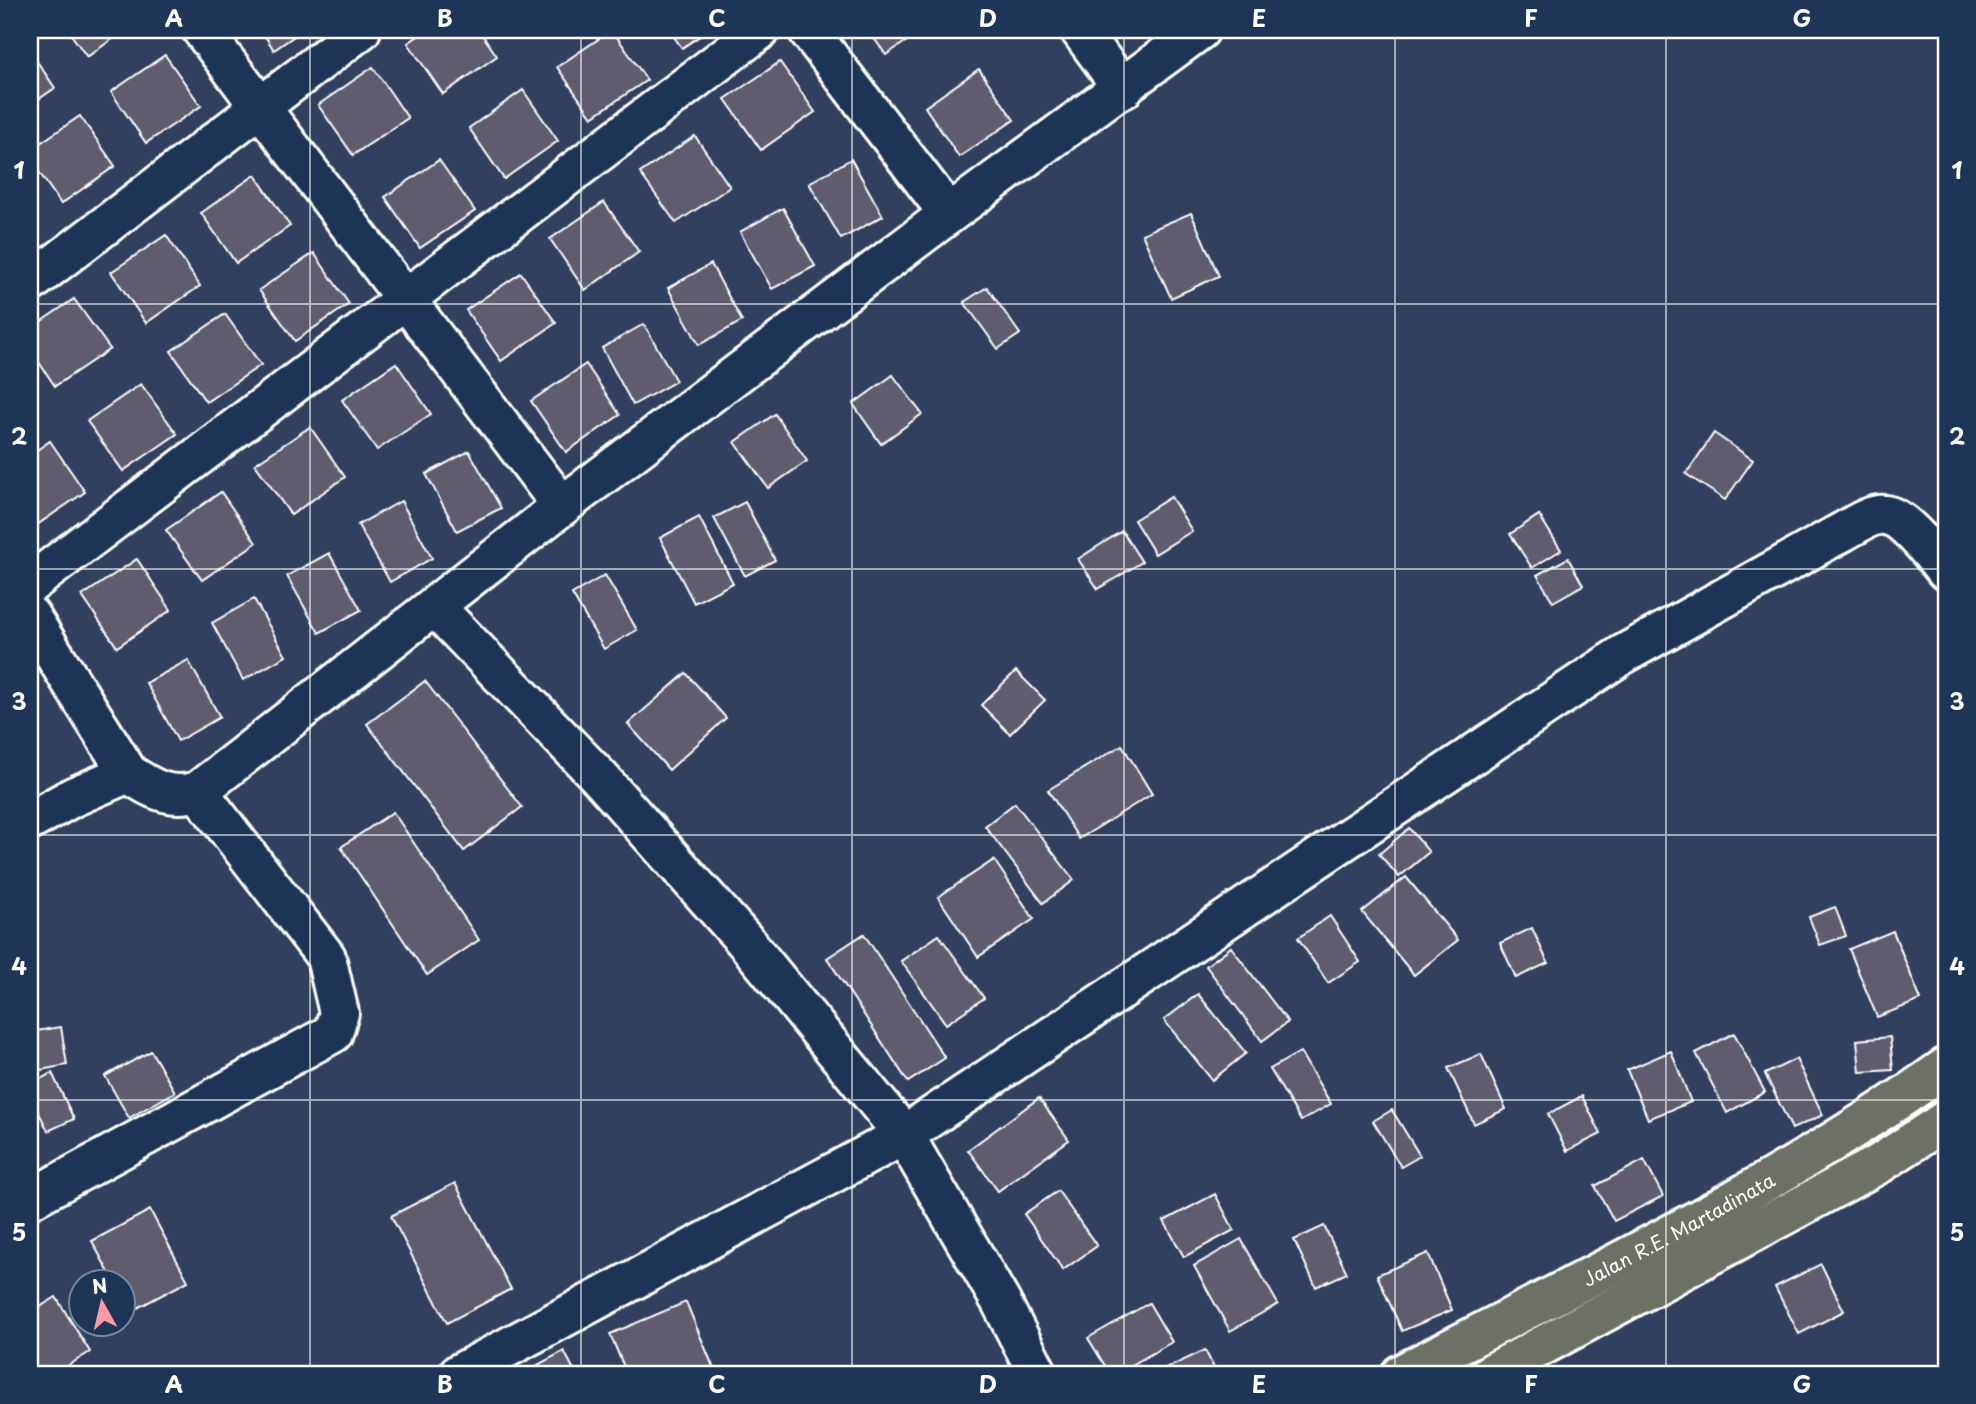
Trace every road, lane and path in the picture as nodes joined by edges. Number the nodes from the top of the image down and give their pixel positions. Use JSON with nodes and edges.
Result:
{"nodes":[{"id":1,"x":202,"y":30,"type":"edge"},
{"id":2,"x":361,"y":30,"type":"edge"},
{"id":3,"x":760,"y":30,"type":"edge"},
{"id":4,"x":808,"y":30,"type":"edge"},
{"id":5,"x":1080,"y":30,"type":"edge"},
{"id":6,"x":1200,"y":30,"type":"edge"},
{"id":7,"x":1123,"y":89,"type":"junction"},
{"id":8,"x":259,"y":105,"type":"junction"},
{"id":9,"x":949,"y":214,"type":"junction"},
{"id":10,"x":30,"y":283,"type":"edge"},
{"id":11,"x":403,"y":298,"type":"junction"},
{"id":12,"x":562,"y":506,"type":"junction"},
{"id":13,"x":1946,"y":571,"type":"edge"},
{"id":14,"x":30,"y":584,"type":"edge"},
{"id":15,"x":433,"y":606,"type":"junction"},
{"id":16,"x":30,"y":615,"type":"edge"},
{"id":17,"x":128,"y":773,"type":"junction"},
{"id":18,"x":198,"y":791,"type":"junction"},
{"id":19,"x":30,"y":821,"type":"edge"},
{"id":20,"x":1946,"y":1067,"type":"edge"},
{"id":21,"x":1946,"y":1119,"type":"edge"},
{"id":22,"x":904,"y":1135,"type":"junction"},
{"id":23,"x":30,"y":1199,"type":"edge"},
{"id":24,"x":458,"y":1374,"type":"edge"},
{"id":25,"x":1038,"y":1374,"type":"edge"},
{"id":26,"x":1401,"y":1374,"type":"edge"},
{"id":27,"x":1490,"y":1374,"type":"edge"}],
"edges":[{"from":1,"to":8,"type":"street"},
{"from":2,"to":8,"type":"street"},
{"from":3,"to":11,"type":"street"},
{"from":4,"to":9,"type":"street"},
{"from":5,"to":7,"type":"street"},
{"from":6,"to":7,"type":"street"},
{"from":7,"to":9,"type":"street"},
{"from":8,"to":10,"type":"street"},
{"from":8,"to":11,"type":"street"},
{"from":9,"to":12,"type":"street"},
{"from":11,"to":12,"type":"street"},
{"from":11,"to":14,"type":"street"},
{"from":12,"to":15,"type":"street"},
{"from":13,"to":22,"type":"street"},
{"from":15,"to":18,"type":"street"},
{"from":15,"to":22,"type":"street"},
{"from":16,"to":17,"type":"street"},
{"from":17,"to":18,"type":"street"},
{"from":17,"to":19,"type":"street"},
{"from":18,"to":23,"type":"street"},
{"from":20,"to":26,"type":"highway","name":"Jalan R.E. Martadinata"},
{"from":21,"to":27,"type":"highway","name":"Jalan R.E. Martadinata"},
{"from":22,"to":24,"type":"street"},
{"from":22,"to":25,"type":"street"}]}
